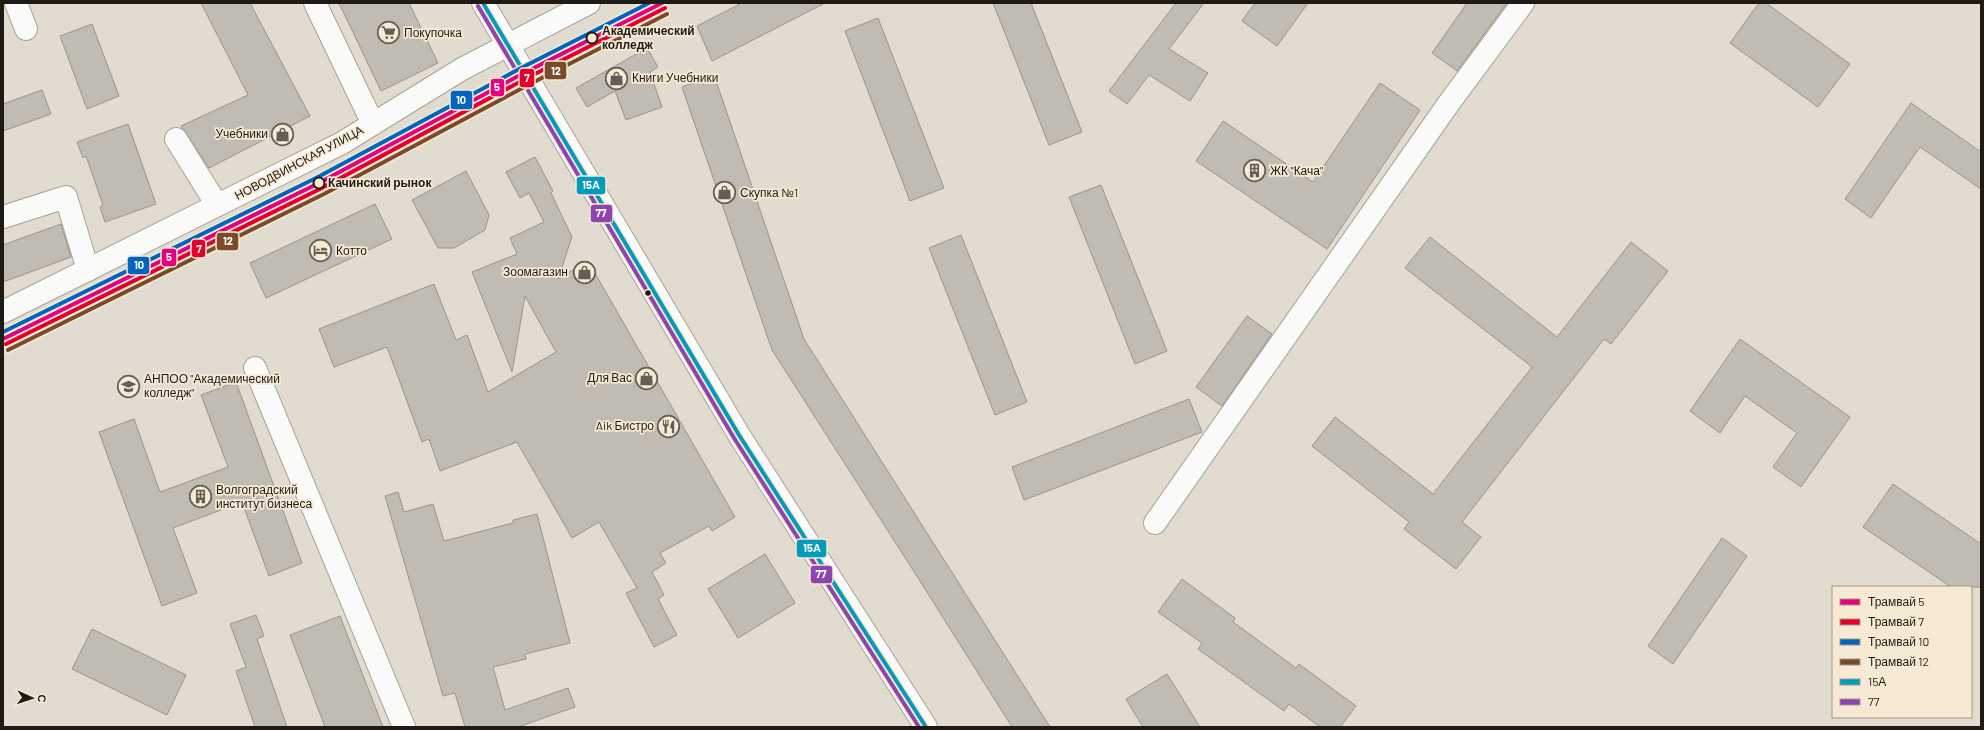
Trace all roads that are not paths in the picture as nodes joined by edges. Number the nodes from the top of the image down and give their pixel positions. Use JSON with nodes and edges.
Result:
{"nodes":[{"id":1,"x":16,"y":3,"type":"edge"},
{"id":2,"x":315,"y":3,"type":"edge"},
{"id":3,"x":482,"y":3,"type":"edge"},
{"id":4,"x":590,"y":3,"type":"edge"},
{"id":5,"x":1523,"y":3,"type":"edge"},
{"id":6,"x":26,"y":29,"type":"dead end"},
{"id":7,"x":508,"y":44,"type":"junction"},
{"id":8,"x":373,"y":124,"type":"junction"},
{"id":9,"x":176,"y":139,"type":"dead end"},
{"id":10,"x":217,"y":206,"type":"junction"},
{"id":11,"x":3,"y":217,"type":"edge"},
{"id":12,"x":88,"y":270,"type":"junction"},
{"id":13,"x":3,"y":312,"type":"edge"},
{"id":14,"x":254,"y":368,"type":"dead end"},
{"id":15,"x":1155,"y":523,"type":"dead end"},
{"id":16,"x":404,"y":727,"type":"edge"},
{"id":17,"x":926,"y":727,"type":"edge"}],
"edges":[{"from":1,"to":6,"type":"street"},
{"from":2,"to":8,"type":"street"},
{"from":3,"to":7,"type":"street"},
{"from":4,"to":7,"type":"street","name":"НОВОДВИНСКАЯ УЛИЦА"},
{"from":5,"to":15,"type":"street"},
{"from":7,"to":8,"type":"street","name":"НОВОДВИНСКАЯ УЛИЦА"},
{"from":7,"to":17,"type":"street"},
{"from":8,"to":10,"type":"street","name":"НОВОДВИНСКАЯ УЛИЦА"},
{"from":9,"to":10,"type":"street"},
{"from":10,"to":12,"type":"street","name":"НОВОДВИНСКАЯ УЛИЦА"},
{"from":11,"to":12,"type":"street"},
{"from":12,"to":13,"type":"street","name":"НОВОДВИНСКАЯ УЛИЦА"},
{"from":14,"to":16,"type":"street"}]}
